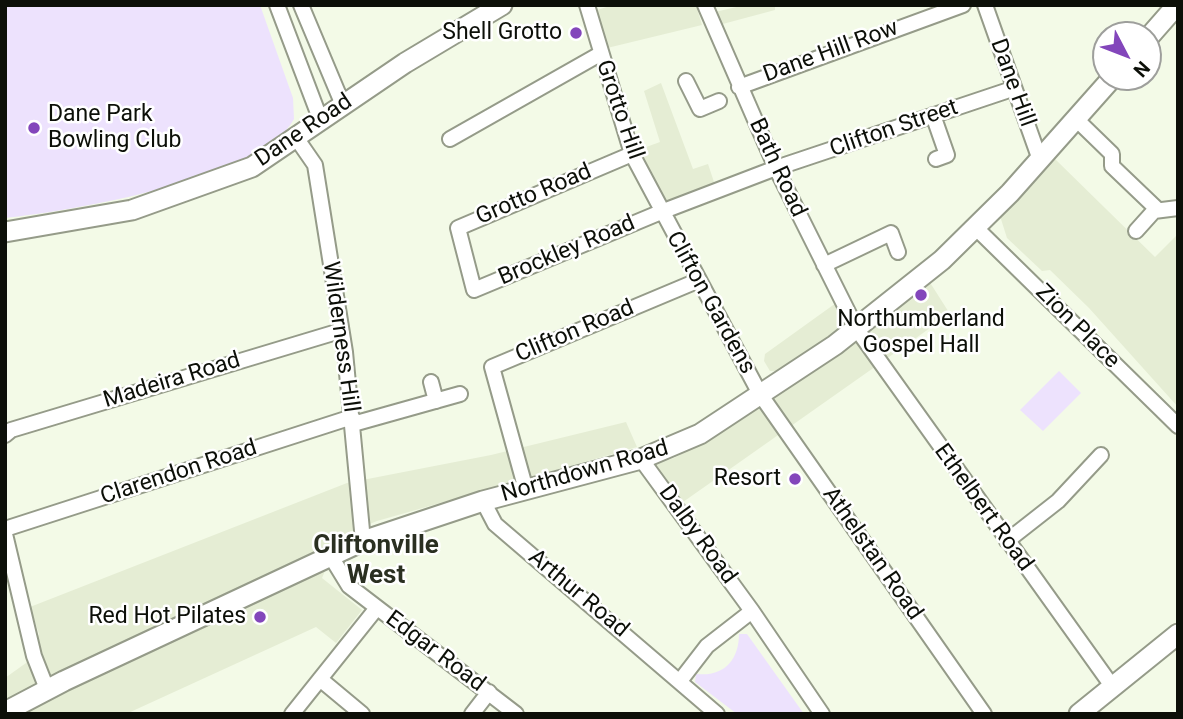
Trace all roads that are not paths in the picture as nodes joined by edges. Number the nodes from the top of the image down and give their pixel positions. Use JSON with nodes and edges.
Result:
{"nodes":[{"id":1,"x":277,"y":5,"type":"edge"},
{"id":2,"x":302,"y":5,"type":"edge"},
{"id":3,"x":502,"y":5,"type":"edge"},
{"id":4,"x":587,"y":5,"type":"edge"},
{"id":5,"x":705,"y":5,"type":"edge"},
{"id":6,"x":963,"y":5,"type":"edge"},
{"id":7,"x":985,"y":5,"type":"edge"},
{"id":8,"x":1176,"y":9,"type":"edge"},
{"id":9,"x":1162,"y":24,"type":"edge"},
{"id":10,"x":600,"y":54,"type":"junction"},
{"id":11,"x":686,"y":81,"type":"dead end"},
{"id":12,"x":1012,"y":89,"type":"junction"},
{"id":13,"x":1101,"y":91,"type":"edge"},
{"id":14,"x":732,"y":94,"type":"junction"},
{"id":15,"x":343,"y":105,"type":"junction"},
{"id":16,"x":933,"y":115,"type":"junction"},
{"id":17,"x":1076,"y":119,"type":"junction"},
{"id":18,"x":321,"y":121,"type":"junction"},
{"id":19,"x":297,"y":139,"type":"junction"},
{"id":20,"x":450,"y":139,"type":"dead end"},
{"id":21,"x":632,"y":155,"type":"junction"},
{"id":22,"x":936,"y":159,"type":"dead end"},
{"id":23,"x":1040,"y":160,"type":"junction"},
{"id":24,"x":776,"y":168,"type":"junction"},
{"id":25,"x":1178,"y":208,"type":"edge"},
{"id":26,"x":1158,"y":210,"type":"junction"},
{"id":27,"x":661,"y":212,"type":"junction"},
{"id":28,"x":976,"y":228,"type":"junction"},
{"id":29,"x":1136,"y":231,"type":"dead end"},
{"id":30,"x":5,"y":232,"type":"edge"},
{"id":31,"x":898,"y":253,"type":"dead end"},
{"id":32,"x":824,"y":265,"type":"junction"},
{"id":33,"x":697,"y":281,"type":"junction"},
{"id":34,"x":474,"y":290,"type":"joint"},
{"id":35,"x":856,"y":328,"type":"junction"},
{"id":36,"x":340,"y":331,"type":"junction"},
{"id":37,"x":431,"y":382,"type":"dead end"},
{"id":38,"x":460,"y":394,"type":"dead end"},
{"id":39,"x":760,"y":394,"type":"junction"},
{"id":40,"x":436,"y":401,"type":"junction"},
{"id":41,"x":353,"y":421,"type":"junction"},
{"id":42,"x":1178,"y":426,"type":"edge"},
{"id":43,"x":5,"y":435,"type":"edge"},
{"id":44,"x":1101,"y":455,"type":"dead end"},
{"id":45,"x":641,"y":459,"type":"junction"},
{"id":46,"x":526,"y":490,"type":"junction"},
{"id":47,"x":484,"y":501,"type":"junction"},
{"id":48,"x":5,"y":532,"type":"edge"},
{"id":49,"x":363,"y":541,"type":"junction"},
{"id":50,"x":1007,"y":541,"type":"junction"},
{"id":51,"x":330,"y":555,"type":"junction"},
{"id":52,"x":376,"y":609,"type":"junction"},
{"id":53,"x":752,"y":611,"type":"junction"},
{"id":54,"x":1178,"y":634,"type":"edge"},
{"id":55,"x":320,"y":679,"type":"junction"},
{"id":56,"x":680,"y":681,"type":"junction"},
{"id":57,"x":1112,"y":686,"type":"junction"},
{"id":58,"x":47,"y":690,"type":"junction"},
{"id":59,"x":489,"y":692,"type":"junction"},
{"id":60,"x":29,"y":708,"type":"edge"},
{"id":61,"x":367,"y":711,"type":"edge"},
{"id":62,"x":5,"y":712,"type":"edge"},
{"id":63,"x":292,"y":714,"type":"edge"},
{"id":64,"x":472,"y":714,"type":"edge"},
{"id":65,"x":516,"y":714,"type":"edge"},
{"id":66,"x":717,"y":714,"type":"edge"},
{"id":67,"x":822,"y":714,"type":"edge"},
{"id":68,"x":984,"y":714,"type":"edge"},
{"id":69,"x":1079,"y":714,"type":"edge"}],
"edges":[{"from":1,"to":18,"type":"street"},
{"from":2,"to":15,"type":"street"},
{"from":3,"to":15,"type":"main road","name":"Dane Road"},
{"from":4,"to":10,"type":"street","name":"Grotto Hill"},
{"from":5,"to":14,"type":"street","name":"Bath Road"},
{"from":6,"to":14,"type":"street","name":"Dane Hill Row"},
{"from":7,"to":12,"type":"street","name":"Dane Hill"},
{"from":8,"to":9,"type":"main road"},
{"from":10,"to":20,"type":"street"},
{"from":10,"to":21,"type":"street","name":"Grotto Hill"},
{"from":11,"to":14,"type":"street"},
{"from":12,"to":16,"type":"street","name":"Clifton Street"},
{"from":12,"to":23,"type":"street","name":"Dane Hill"},
{"from":13,"to":17,"type":"main road","name":"Northdown Road"},
{"from":14,"to":24,"type":"street","name":"Bath Road"},
{"from":15,"to":18,"type":"main road","name":"Dane Road"},
{"from":16,"to":22,"type":"street"},
{"from":16,"to":24,"type":"street","name":"Clifton Street"},
{"from":17,"to":23,"type":"main road","name":"Northdown Road"},
{"from":17,"to":26,"type":"street"},
{"from":18,"to":19,"type":"main road","name":"Dane Road"},
{"from":19,"to":30,"type":"main road","name":"Dane Road"},
{"from":19,"to":36,"type":"street","name":"Wilderness Hill"},
{"from":21,"to":27,"type":"street","name":"Grotto Hill"},
{"from":21,"to":34,"type":"street","name":"Grotto Road"},
{"from":23,"to":28,"type":"main road","name":"Northdown Road"},
{"from":24,"to":27,"type":"street","name":"Clifton Street"},
{"from":24,"to":32,"type":"street","name":"Bath Road"},
{"from":25,"to":26,"type":"street"},
{"from":26,"to":29,"type":"street"},
{"from":27,"to":33,"type":"street","name":"Clifton Gardens"},
{"from":27,"to":34,"type":"street","name":"Brockley Road"},
{"from":28,"to":35,"type":"main road","name":"Northdown Road"},
{"from":28,"to":42,"type":"street","name":"Zion Place"},
{"from":31,"to":32,"type":"street"},
{"from":32,"to":35,"type":"street","name":"Bath Road"},
{"from":33,"to":39,"type":"street","name":"Clifton Gardens"},
{"from":33,"to":46,"type":"street","name":"Clifton Road"},
{"from":35,"to":39,"type":"main road","name":"Northdown Road"},
{"from":35,"to":50,"type":"street","name":"Ethelbert Road"},
{"from":36,"to":41,"type":"street","name":"Wilderness Hill"},
{"from":36,"to":43,"type":"street","name":"Madeira Road"},
{"from":37,"to":40,"type":"street"},
{"from":38,"to":40,"type":"street","name":"Clarendon Road"},
{"from":39,"to":45,"type":"main road","name":"Northdown Road"},
{"from":39,"to":68,"type":"street","name":"Athelstan Road"},
{"from":40,"to":41,"type":"street","name":"Clarendon Road"},
{"from":41,"to":48,"type":"street","name":"Clarendon Road"},
{"from":41,"to":49,"type":"street","name":"Wilderness Hill"},
{"from":44,"to":50,"type":"street"},
{"from":45,"to":46,"type":"main road","name":"Northdown Road"},
{"from":45,"to":53,"type":"street","name":"Dalby Road"},
{"from":46,"to":47,"type":"main road","name":"Northdown Road"},
{"from":47,"to":49,"type":"main road","name":"Northdown Road"},
{"from":47,"to":56,"type":"street","name":"Arthur Road"},
{"from":48,"to":58,"type":"street","name":"Clarendon Road"},
{"from":49,"to":51,"type":"main road","name":"Northdown Road"},
{"from":50,"to":57,"type":"street","name":"Ethelbert Road"},
{"from":51,"to":52,"type":"street","name":"Edgar Road"},
{"from":51,"to":58,"type":"main road","name":"Northdown Road"},
{"from":52,"to":55,"type":"street"},
{"from":52,"to":59,"type":"street","name":"Edgar Road"},
{"from":53,"to":56,"type":"street"},
{"from":53,"to":67,"type":"street","name":"Dalby Road"},
{"from":54,"to":57,"type":"main road"},
{"from":55,"to":61,"type":"street"},
{"from":55,"to":63,"type":"street"},
{"from":56,"to":66,"type":"street","name":"Arthur Road"},
{"from":57,"to":69,"type":"main road"},
{"from":58,"to":60,"type":"main road","name":"Northdown Road"},
{"from":59,"to":64,"type":"street"},
{"from":59,"to":65,"type":"street","name":"Edgar Road"},
{"from":60,"to":62,"type":"main road","name":"Northdown Road"}]}
